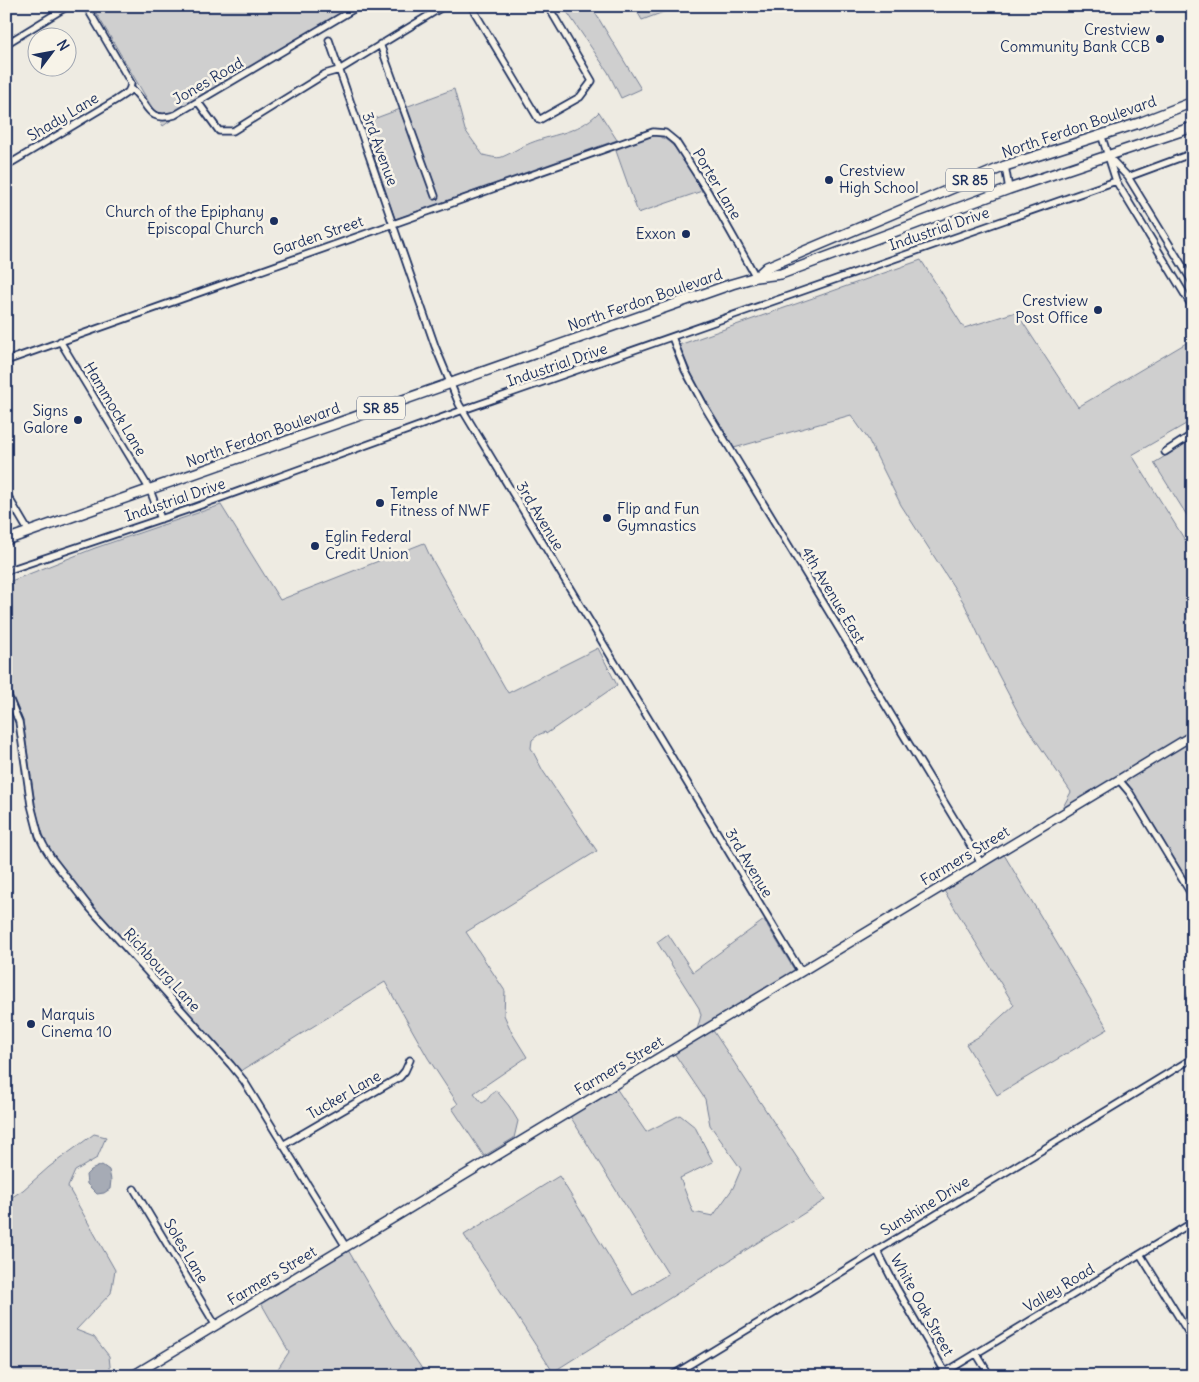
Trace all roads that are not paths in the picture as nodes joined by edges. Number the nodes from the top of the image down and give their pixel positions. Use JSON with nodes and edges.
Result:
{"nodes":[{"id":1,"x":68,"y":6,"type":"edge"},
{"id":2,"x":86,"y":6,"type":"edge"},
{"id":3,"x":359,"y":6,"type":"edge"},
{"id":4,"x":444,"y":6,"type":"edge"},
{"id":5,"x":471,"y":6,"type":"edge"},
{"id":6,"x":548,"y":6,"type":"edge"},
{"id":7,"x":328,"y":40,"type":"dead end"},
{"id":8,"x":6,"y":44,"type":"edge"},
{"id":9,"x":380,"y":44,"type":"junction"},
{"id":10,"x":339,"y":70,"type":"junction"},
{"id":11,"x":130,"y":88,"type":"junction"},
{"id":12,"x":198,"y":102,"type":"junction"},
{"id":13,"x":1193,"y":102,"type":"edge"},
{"id":14,"x":1193,"y":127,"type":"edge"},
{"id":15,"x":1102,"y":134,"type":"junction"},
{"id":16,"x":638,"y":137,"type":"joint"},
{"id":17,"x":1193,"y":154,"type":"edge"},
{"id":18,"x":1109,"y":156,"type":"junction"},
{"id":19,"x":6,"y":166,"type":"edge"},
{"id":20,"x":1004,"y":166,"type":"junction"},
{"id":21,"x":1128,"y":177,"type":"junction"},
{"id":22,"x":1116,"y":181,"type":"junction"},
{"id":23,"x":1009,"y":189,"type":"junction"},
{"id":24,"x":435,"y":196,"type":"dead end"},
{"id":25,"x":1155,"y":221,"type":"junction"},
{"id":26,"x":392,"y":223,"type":"junction"},
{"id":27,"x":1144,"y":228,"type":"junction"},
{"id":28,"x":756,"y":277,"type":"junction"},
{"id":29,"x":1193,"y":283,"type":"edge"},
{"id":30,"x":1193,"y":308,"type":"edge"},
{"id":31,"x":672,"y":337,"type":"junction"},
{"id":32,"x":60,"y":341,"type":"junction"},
{"id":33,"x":6,"y":360,"type":"edge"},
{"id":34,"x":450,"y":383,"type":"junction"},
{"id":35,"x":463,"y":410,"type":"junction"},
{"id":36,"x":1193,"y":434,"type":"edge"},
{"id":37,"x":1165,"y":452,"type":"dead end"},
{"id":38,"x":150,"y":490,"type":"junction"},
{"id":39,"x":6,"y":493,"type":"edge"},
{"id":40,"x":161,"y":519,"type":"junction"},
{"id":41,"x":29,"y":532,"type":"junction"},
{"id":42,"x":6,"y":540,"type":"edge"},
{"id":43,"x":6,"y":571,"type":"edge"},
{"id":44,"x":6,"y":692,"type":"edge"},
{"id":45,"x":1193,"y":735,"type":"edge"},
{"id":46,"x":1120,"y":780,"type":"junction"},
{"id":47,"x":981,"y":862,"type":"junction"},
{"id":48,"x":1193,"y":897,"type":"edge"},
{"id":49,"x":801,"y":972,"type":"junction"},
{"id":50,"x":1193,"y":993,"type":"edge"},
{"id":51,"x":1193,"y":1008,"type":"edge"},
{"id":52,"x":1193,"y":1058,"type":"edge"},
{"id":53,"x":410,"y":1060,"type":"dead end"},
{"id":54,"x":283,"y":1145,"type":"junction"},
{"id":55,"x":134,"y":1189,"type":"dead end"},
{"id":56,"x":1193,"y":1222,"type":"edge"},
{"id":57,"x":346,"y":1247,"type":"junction"},
{"id":58,"x":877,"y":1250,"type":"junction"},
{"id":59,"x":1140,"y":1254,"type":"junction"},
{"id":60,"x":216,"y":1326,"type":"junction"},
{"id":61,"x":1193,"y":1340,"type":"edge"},
{"id":62,"x":976,"y":1354,"type":"junction"},
{"id":63,"x":945,"y":1372,"type":"junction"},
{"id":64,"x":132,"y":1376,"type":"edge"},
{"id":65,"x":671,"y":1376,"type":"edge"},
{"id":66,"x":939,"y":1376,"type":"edge"},
{"id":67,"x":990,"y":1376,"type":"edge"}],
"edges":[{"from":1,"to":8,"type":"street"},
{"from":2,"to":11,"type":"street","name":"Jones Road"},
{"from":3,"to":12,"type":"street","name":"Jones Road"},
{"from":4,"to":9,"type":"street"},
{"from":5,"to":6,"type":"street"},
{"from":7,"to":10,"type":"street","name":"3rd Avenue"},
{"from":9,"to":10,"type":"street"},
{"from":9,"to":24,"type":"street"},
{"from":10,"to":12,"type":"street"},
{"from":10,"to":26,"type":"street","name":"3rd Avenue"},
{"from":11,"to":12,"type":"street","name":"Jones Road"},
{"from":11,"to":19,"type":"street","name":"Shady Lane"},
{"from":13,"to":15,"type":"main road","name":"North Ferdon Boulevard","number":"SR 85"},
{"from":14,"to":18,"type":"main road","name":"North Ferdon Boulevard","number":"SR 85"},
{"from":15,"to":18,"type":"street"},
{"from":15,"to":20,"type":"main road","name":"North Ferdon Boulevard","number":"SR 85"},
{"from":16,"to":26,"type":"street","name":"Garden Street"},
{"from":16,"to":28,"type":"street","name":"Porter Lane"},
{"from":17,"to":21,"type":"street"},
{"from":18,"to":21,"type":"street"},
{"from":18,"to":22,"type":"street"},
{"from":18,"to":23,"type":"main road","name":"North Ferdon Boulevard","number":"SR 85"},
{"from":20,"to":23,"type":"street"},
{"from":20,"to":28,"type":"main road","name":"North Ferdon Boulevard","number":"SR 85"},
{"from":21,"to":25,"type":"street"},
{"from":22,"to":27,"type":"street"},
{"from":22,"to":31,"type":"street","name":"Industrial Drive"},
{"from":23,"to":28,"type":"main road","name":"North Ferdon Boulevard","number":"SR 85"},
{"from":25,"to":27,"type":"street"},
{"from":25,"to":29,"type":"street"},
{"from":26,"to":32,"type":"street","name":"Garden Street"},
{"from":26,"to":34,"type":"street","name":"3rd Avenue"},
{"from":27,"to":30,"type":"street"},
{"from":28,"to":34,"type":"main road","name":"North Ferdon Boulevard","number":"SR 85"},
{"from":31,"to":35,"type":"street","name":"Industrial Drive"},
{"from":31,"to":47,"type":"street","name":"4th Avenue East"},
{"from":32,"to":33,"type":"street","name":"Garden Street"},
{"from":32,"to":38,"type":"street","name":"Hammock Lane"},
{"from":34,"to":35,"type":"street","name":"3rd Avenue"},
{"from":34,"to":38,"type":"main road","name":"North Ferdon Boulevard","number":"SR 85"},
{"from":35,"to":40,"type":"street","name":"Industrial Drive"},
{"from":35,"to":49,"type":"street","name":"3rd Avenue"},
{"from":36,"to":37,"type":"street"},
{"from":38,"to":40,"type":"street","name":"Hammock Lane"},
{"from":38,"to":41,"type":"main road","name":"North Ferdon Boulevard","number":"SR 85"},
{"from":39,"to":41,"type":"street"},
{"from":40,"to":43,"type":"street","name":"Industrial Drive"},
{"from":41,"to":42,"type":"main road","name":"North Ferdon Boulevard","number":"SR 85"},
{"from":44,"to":54,"type":"street","name":"Richbourg Lane"},
{"from":45,"to":46,"type":"street","name":"Farmers Street"},
{"from":46,"to":47,"type":"street","name":"Farmers Street"},
{"from":46,"to":48,"type":"street"},
{"from":47,"to":49,"type":"street","name":"Farmers Street"},
{"from":49,"to":57,"type":"street","name":"Farmers Street"},
{"from":50,"to":51,"type":"street"},
{"from":52,"to":58,"type":"street","name":"Sunshine Drive"},
{"from":53,"to":54,"type":"street","name":"Tucker Lane"},
{"from":54,"to":57,"type":"street","name":"Richbourg Lane"},
{"from":55,"to":60,"type":"street","name":"Soles Lane"},
{"from":56,"to":59,"type":"street","name":"Valley Road"},
{"from":57,"to":60,"type":"street","name":"Farmers Street"},
{"from":58,"to":63,"type":"street","name":"White Oak Street"},
{"from":58,"to":65,"type":"street","name":"Sunshine Drive"},
{"from":59,"to":61,"type":"street"},
{"from":59,"to":62,"type":"street","name":"Valley Road"},
{"from":60,"to":64,"type":"street","name":"Farmers Street"},
{"from":62,"to":63,"type":"street","name":"Valley Road"},
{"from":62,"to":67,"type":"street"},
{"from":63,"to":66,"type":"street","name":"Valley Road"}]}
